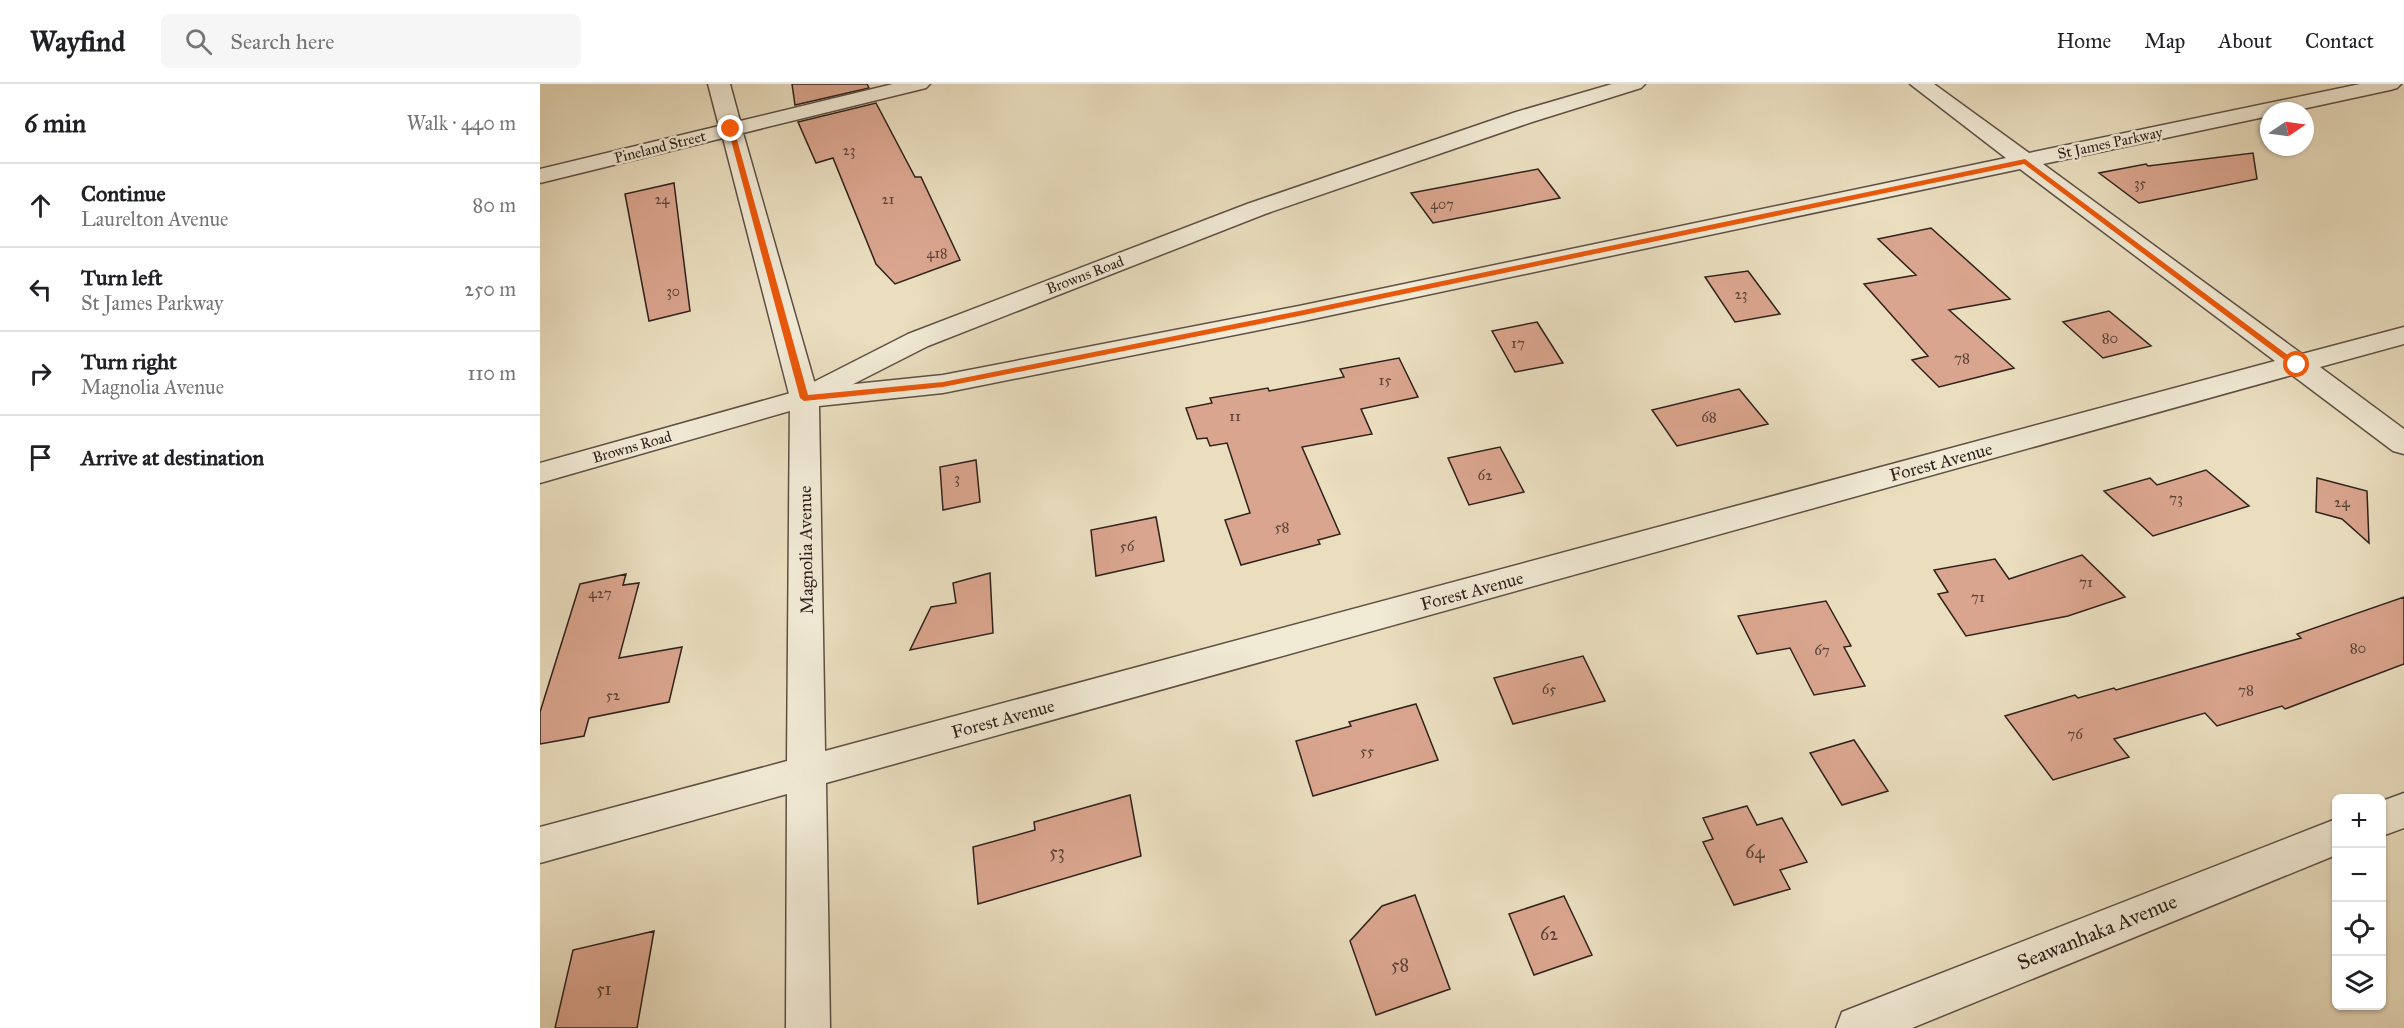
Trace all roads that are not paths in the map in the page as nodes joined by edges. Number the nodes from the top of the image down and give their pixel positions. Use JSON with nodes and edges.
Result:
{"nodes":[{"id":1,"x":719,"y":84,"type":"edge"},
{"id":2,"x":919,"y":84,"type":"edge"},
{"id":3,"x":1634,"y":84,"type":"edge"},
{"id":4,"x":1921,"y":84,"type":"edge"},
{"id":5,"x":2390,"y":84,"type":"edge"},
{"id":6,"x":731,"y":129,"type":"junction"},
{"id":7,"x":2025,"y":161,"type":"junction"},
{"id":8,"x":540,"y":176,"type":"edge"},
{"id":9,"x":2404,"y":335,"type":"edge"},
{"id":10,"x":2297,"y":365,"type":"junction"},
{"id":11,"x":804,"y":398,"type":"junction"},
{"id":12,"x":2404,"y":444,"type":"edge"},
{"id":13,"x":540,"y":473,"type":"edge"},
{"id":14,"x":808,"y":772,"type":"junction"},
{"id":15,"x":2404,"y":810,"type":"edge"},
{"id":16,"x":2386,"y":817,"type":"edge"},
{"id":17,"x":2332,"y":839,"type":"edge"},
{"id":18,"x":540,"y":845,"type":"edge"},
{"id":19,"x":808,"y":1028,"type":"edge"},
{"id":20,"x":1858,"y":1028,"type":"edge"}],
"edges":[{"from":1,"to":6,"type":"street","name":"Magnolia Avenue"},
{"from":2,"to":6,"type":"street","name":"Pineland Street"},
{"from":3,"to":11,"type":"street","name":"Browns Road"},
{"from":4,"to":7,"type":"street"},
{"from":5,"to":7,"type":"street","name":"St James Parkway"},
{"from":6,"to":8,"type":"street","name":"Pineland Street"},
{"from":6,"to":11,"type":"street","name":"Magnolia Avenue"},
{"from":7,"to":10,"type":"street"},
{"from":7,"to":11,"type":"street","name":"St James Parkway"},
{"from":9,"to":10,"type":"street","name":"Forest Avenue"},
{"from":10,"to":12,"type":"street"},
{"from":10,"to":14,"type":"street","name":"Forest Avenue"},
{"from":11,"to":13,"type":"street","name":"Browns Road"},
{"from":11,"to":14,"type":"street","name":"Magnolia Avenue"},
{"from":14,"to":18,"type":"street","name":"Forest Avenue"},
{"from":14,"to":19,"type":"street","name":"Magnolia Avenue"},
{"from":15,"to":16,"type":"street"},
{"from":17,"to":20,"type":"street","name":"Seawanhaka Avenue"}]}
